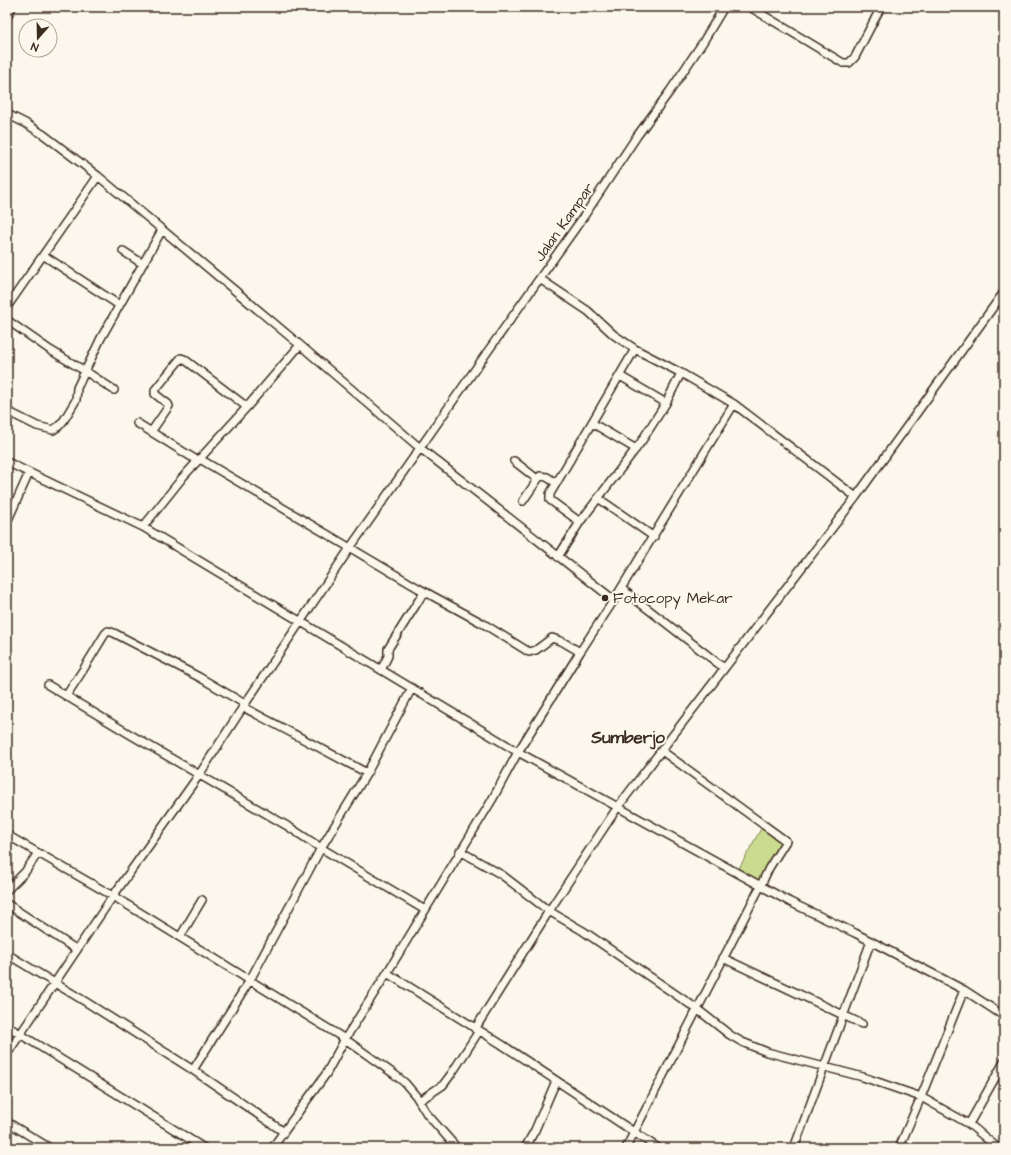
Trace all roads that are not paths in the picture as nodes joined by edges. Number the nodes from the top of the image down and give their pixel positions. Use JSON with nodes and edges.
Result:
{"nodes":[{"id":1,"x":12,"y":7,"type":"edge"},
{"id":2,"x":724,"y":7,"type":"edge"},
{"id":3,"x":750,"y":7,"type":"edge"},
{"id":4,"x":881,"y":7,"type":"edge"},
{"id":5,"x":7,"y":17,"type":"edge"},
{"id":6,"x":7,"y":114,"type":"edge"},
{"id":7,"x":98,"y":176,"type":"junction"},
{"id":8,"x":162,"y":230,"type":"junction"},
{"id":9,"x":123,"y":251,"type":"dead end"},
{"id":10,"x":43,"y":255,"type":"junction"},
{"id":11,"x":143,"y":264,"type":"junction"},
{"id":12,"x":540,"y":279,"type":"junction"},
{"id":13,"x":1004,"y":292,"type":"edge"},
{"id":14,"x":119,"y":305,"type":"junction"},
{"id":15,"x":7,"y":307,"type":"edge"},
{"id":16,"x":7,"y":320,"type":"edge"},
{"id":17,"x":300,"y":344,"type":"junction"},
{"id":18,"x":635,"y":349,"type":"junction"},
{"id":19,"x":85,"y":371,"type":"junction"},
{"id":20,"x":681,"y":373,"type":"junction"},
{"id":21,"x":620,"y":376,"type":"junction"},
{"id":22,"x":114,"y":390,"type":"dead end"},
{"id":23,"x":666,"y":404,"type":"junction"},
{"id":24,"x":734,"y":404,"type":"junction"},
{"id":25,"x":247,"y":407,"type":"junction"},
{"id":26,"x":7,"y":411,"type":"edge"},
{"id":27,"x":137,"y":422,"type":"dead end"},
{"id":28,"x":592,"y":423,"type":"junction"},
{"id":29,"x":152,"y":432,"type":"junction"},
{"id":30,"x":420,"y":448,"type":"junction"},
{"id":31,"x":636,"y":449,"type":"junction"},
{"id":32,"x":201,"y":461,"type":"junction"},
{"id":33,"x":514,"y":461,"type":"dead end"},
{"id":34,"x":7,"y":462,"type":"edge"},
{"id":35,"x":30,"y":473,"type":"junction"},
{"id":36,"x":537,"y":479,"type":"junction"},
{"id":37,"x":556,"y":483,"type":"junction"},
{"id":38,"x":856,"y":497,"type":"junction"},
{"id":39,"x":598,"y":498,"type":"junction"},
{"id":40,"x":523,"y":501,"type":"dead end"},
{"id":41,"x":7,"y":522,"type":"edge"},
{"id":42,"x":580,"y":522,"type":"junction"},
{"id":43,"x":143,"y":527,"type":"junction"},
{"id":44,"x":654,"y":537,"type":"junction"},
{"id":45,"x":350,"y":548,"type":"junction"},
{"id":46,"x":558,"y":557,"type":"junction"},
{"id":47,"x":622,"y":589,"type":"junction"},
{"id":48,"x":424,"y":592,"type":"junction"},
{"id":49,"x":614,"y":600,"type":"junction"},
{"id":50,"x":301,"y":621,"type":"junction"},
{"id":51,"x":580,"y":652,"type":"junction"},
{"id":52,"x":724,"y":668,"type":"junction"},
{"id":53,"x":382,"y":670,"type":"junction"},
{"id":54,"x":48,"y":685,"type":"dead end"},
{"id":55,"x":412,"y":688,"type":"junction"},
{"id":56,"x":66,"y":696,"type":"junction"},
{"id":57,"x":244,"y":705,"type":"junction"},
{"id":58,"x":662,"y":751,"type":"junction"},
{"id":59,"x":518,"y":752,"type":"junction"},
{"id":60,"x":367,"y":773,"type":"junction"},
{"id":61,"x":199,"y":775,"type":"junction"},
{"id":62,"x":617,"y":808,"type":"junction"},
{"id":63,"x":7,"y":835,"type":"edge"},
{"id":64,"x":321,"y":848,"type":"junction"},
{"id":65,"x":460,"y":851,"type":"junction"},
{"id":66,"x":38,"y":853,"type":"junction"},
{"id":67,"x":761,"y":885,"type":"junction"},
{"id":68,"x":7,"y":890,"type":"edge"},
{"id":69,"x":113,"y":896,"type":"junction"},
{"id":70,"x":202,"y":900,"type":"dead end"},
{"id":71,"x":7,"y":904,"type":"edge"},
{"id":72,"x":425,"y":910,"type":"junction"},
{"id":73,"x":549,"y":911,"type":"junction"},
{"id":74,"x":180,"y":937,"type":"junction"},
{"id":75,"x":871,"y":941,"type":"junction"},
{"id":76,"x":77,"y":950,"type":"junction"},
{"id":77,"x":7,"y":954,"type":"edge"},
{"id":78,"x":724,"y":958,"type":"junction"},
{"id":79,"x":387,"y":973,"type":"junction"},
{"id":80,"x":250,"y":980,"type":"junction"},
{"id":81,"x":55,"y":984,"type":"junction"},
{"id":82,"x":964,"y":990,"type":"junction"},
{"id":83,"x":697,"y":1009,"type":"junction"},
{"id":84,"x":843,"y":1016,"type":"junction"},
{"id":85,"x":1004,"y":1016,"type":"edge"},
{"id":86,"x":862,"y":1024,"type":"dead end"},
{"id":87,"x":7,"y":1026,"type":"edge"},
{"id":88,"x":477,"y":1030,"type":"junction"},
{"id":89,"x":20,"y":1035,"type":"junction"},
{"id":90,"x":345,"y":1039,"type":"junction"},
{"id":91,"x":7,"y":1054,"type":"edge"},
{"id":92,"x":1004,"y":1062,"type":"edge"},
{"id":93,"x":823,"y":1067,"type":"junction"},
{"id":94,"x":193,"y":1070,"type":"junction"},
{"id":95,"x":556,"y":1081,"type":"junction"},
{"id":96,"x":921,"y":1097,"type":"junction"},
{"id":97,"x":417,"y":1098,"type":"junction"},
{"id":98,"x":7,"y":1122,"type":"edge"},
{"id":99,"x":969,"y":1124,"type":"junction"},
{"id":100,"x":284,"y":1132,"type":"junction"},
{"id":101,"x":635,"y":1132,"type":"junction"},
{"id":102,"x":50,"y":1148,"type":"edge"},
{"id":103,"x":204,"y":1148,"type":"edge"},
{"id":104,"x":272,"y":1148,"type":"edge"},
{"id":105,"x":457,"y":1148,"type":"edge"},
{"id":106,"x":525,"y":1148,"type":"edge"},
{"id":107,"x":626,"y":1148,"type":"edge"},
{"id":108,"x":658,"y":1148,"type":"edge"},
{"id":109,"x":794,"y":1148,"type":"edge"},
{"id":110,"x":899,"y":1148,"type":"edge"},
{"id":111,"x":998,"y":1148,"type":"edge"}],
"edges":[{"from":1,"to":5,"type":"street"},
{"from":2,"to":12,"type":"street","name":"Jalan Kampar"},
{"from":3,"to":4,"type":"street"},
{"from":6,"to":7,"type":"street"},
{"from":7,"to":8,"type":"street"},
{"from":7,"to":10,"type":"street"},
{"from":8,"to":11,"type":"street"},
{"from":8,"to":17,"type":"street"},
{"from":9,"to":11,"type":"street"},
{"from":10,"to":14,"type":"street"},
{"from":10,"to":15,"type":"street"},
{"from":11,"to":14,"type":"street"},
{"from":12,"to":18,"type":"street"},
{"from":12,"to":30,"type":"street","name":"Jalan Kampar"},
{"from":13,"to":38,"type":"street"},
{"from":14,"to":19,"type":"street"},
{"from":16,"to":19,"type":"street"},
{"from":17,"to":25,"type":"street"},
{"from":17,"to":30,"type":"street"},
{"from":18,"to":20,"type":"street"},
{"from":18,"to":21,"type":"street"},
{"from":19,"to":22,"type":"street"},
{"from":19,"to":26,"type":"street"},
{"from":20,"to":23,"type":"street"},
{"from":20,"to":24,"type":"street"},
{"from":21,"to":23,"type":"street"},
{"from":21,"to":28,"type":"street"},
{"from":23,"to":31,"type":"street"},
{"from":24,"to":38,"type":"street"},
{"from":24,"to":44,"type":"street"},
{"from":25,"to":29,"type":"street"},
{"from":25,"to":32,"type":"street"},
{"from":27,"to":29,"type":"street"},
{"from":28,"to":31,"type":"street"},
{"from":28,"to":37,"type":"street"},
{"from":29,"to":32,"type":"street"},
{"from":30,"to":45,"type":"street","name":"Jalan Kampar"},
{"from":30,"to":46,"type":"street"},
{"from":31,"to":39,"type":"street"},
{"from":32,"to":43,"type":"street"},
{"from":32,"to":45,"type":"street"},
{"from":33,"to":36,"type":"street"},
{"from":34,"to":35,"type":"street"},
{"from":35,"to":41,"type":"street"},
{"from":35,"to":43,"type":"street"},
{"from":36,"to":37,"type":"street"},
{"from":36,"to":40,"type":"street"},
{"from":37,"to":42,"type":"street"},
{"from":38,"to":52,"type":"street"},
{"from":39,"to":42,"type":"street"},
{"from":39,"to":44,"type":"street"},
{"from":42,"to":46,"type":"street"},
{"from":43,"to":50,"type":"street"},
{"from":44,"to":47,"type":"street"},
{"from":45,"to":48,"type":"street"},
{"from":45,"to":50,"type":"street","name":"Jalan Kampar"},
{"from":46,"to":49,"type":"street"},
{"from":47,"to":49,"type":"street"},
{"from":47,"to":52,"type":"street"},
{"from":48,"to":51,"type":"street"},
{"from":48,"to":53,"type":"street"},
{"from":49,"to":51,"type":"street"},
{"from":50,"to":53,"type":"street"},
{"from":50,"to":57,"type":"street","name":"Jalan Kampar"},
{"from":51,"to":59,"type":"street"},
{"from":52,"to":58,"type":"street"},
{"from":53,"to":55,"type":"street"},
{"from":54,"to":56,"type":"street"},
{"from":55,"to":59,"type":"street"},
{"from":55,"to":60,"type":"street"},
{"from":56,"to":57,"type":"street"},
{"from":56,"to":61,"type":"street"},
{"from":57,"to":60,"type":"street"},
{"from":57,"to":61,"type":"street","name":"Jalan Kampar"},
{"from":58,"to":62,"type":"street"},
{"from":58,"to":67,"type":"street"},
{"from":59,"to":62,"type":"street"},
{"from":59,"to":65,"type":"street"},
{"from":60,"to":64,"type":"street"},
{"from":61,"to":64,"type":"street"},
{"from":61,"to":69,"type":"street","name":"Jalan Kampar"},
{"from":62,"to":67,"type":"street"},
{"from":62,"to":73,"type":"street"},
{"from":63,"to":66,"type":"street"},
{"from":64,"to":72,"type":"street"},
{"from":64,"to":80,"type":"street"},
{"from":65,"to":72,"type":"street"},
{"from":65,"to":73,"type":"street"},
{"from":66,"to":68,"type":"street"},
{"from":66,"to":69,"type":"street"},
{"from":67,"to":75,"type":"street"},
{"from":67,"to":78,"type":"street"},
{"from":69,"to":74,"type":"street"},
{"from":69,"to":76,"type":"street","name":"Jalan Kampar"},
{"from":70,"to":74,"type":"street"},
{"from":71,"to":76,"type":"street"},
{"from":72,"to":79,"type":"street"},
{"from":73,"to":83,"type":"street"},
{"from":73,"to":88,"type":"street"},
{"from":74,"to":80,"type":"street"},
{"from":75,"to":82,"type":"street"},
{"from":75,"to":84,"type":"street"},
{"from":76,"to":81,"type":"street","name":"Jalan Kampar"},
{"from":77,"to":81,"type":"street"},
{"from":78,"to":83,"type":"street"},
{"from":78,"to":84,"type":"street"},
{"from":79,"to":88,"type":"street"},
{"from":79,"to":90,"type":"street"},
{"from":80,"to":90,"type":"street"},
{"from":80,"to":94,"type":"street"},
{"from":81,"to":89,"type":"street","name":"Jalan Kampar"},
{"from":81,"to":94,"type":"street"},
{"from":82,"to":85,"type":"street"},
{"from":82,"to":96,"type":"street"},
{"from":83,"to":93,"type":"street"},
{"from":83,"to":101,"type":"street"},
{"from":84,"to":86,"type":"street"},
{"from":84,"to":93,"type":"street"},
{"from":87,"to":89,"type":"street"},
{"from":88,"to":95,"type":"street"},
{"from":88,"to":97,"type":"street"},
{"from":89,"to":91,"type":"street","name":"Jalan Kampar"},
{"from":89,"to":103,"type":"street"},
{"from":90,"to":97,"type":"street"},
{"from":90,"to":100,"type":"street"},
{"from":92,"to":99,"type":"street"},
{"from":93,"to":96,"type":"street"},
{"from":93,"to":109,"type":"street"},
{"from":94,"to":100,"type":"street"},
{"from":95,"to":101,"type":"street"},
{"from":95,"to":106,"type":"street"},
{"from":96,"to":99,"type":"street"},
{"from":96,"to":110,"type":"street"},
{"from":97,"to":105,"type":"street"},
{"from":98,"to":102,"type":"street"},
{"from":99,"to":111,"type":"street"},
{"from":100,"to":104,"type":"street"},
{"from":101,"to":107,"type":"street"},
{"from":101,"to":108,"type":"street"}]}
